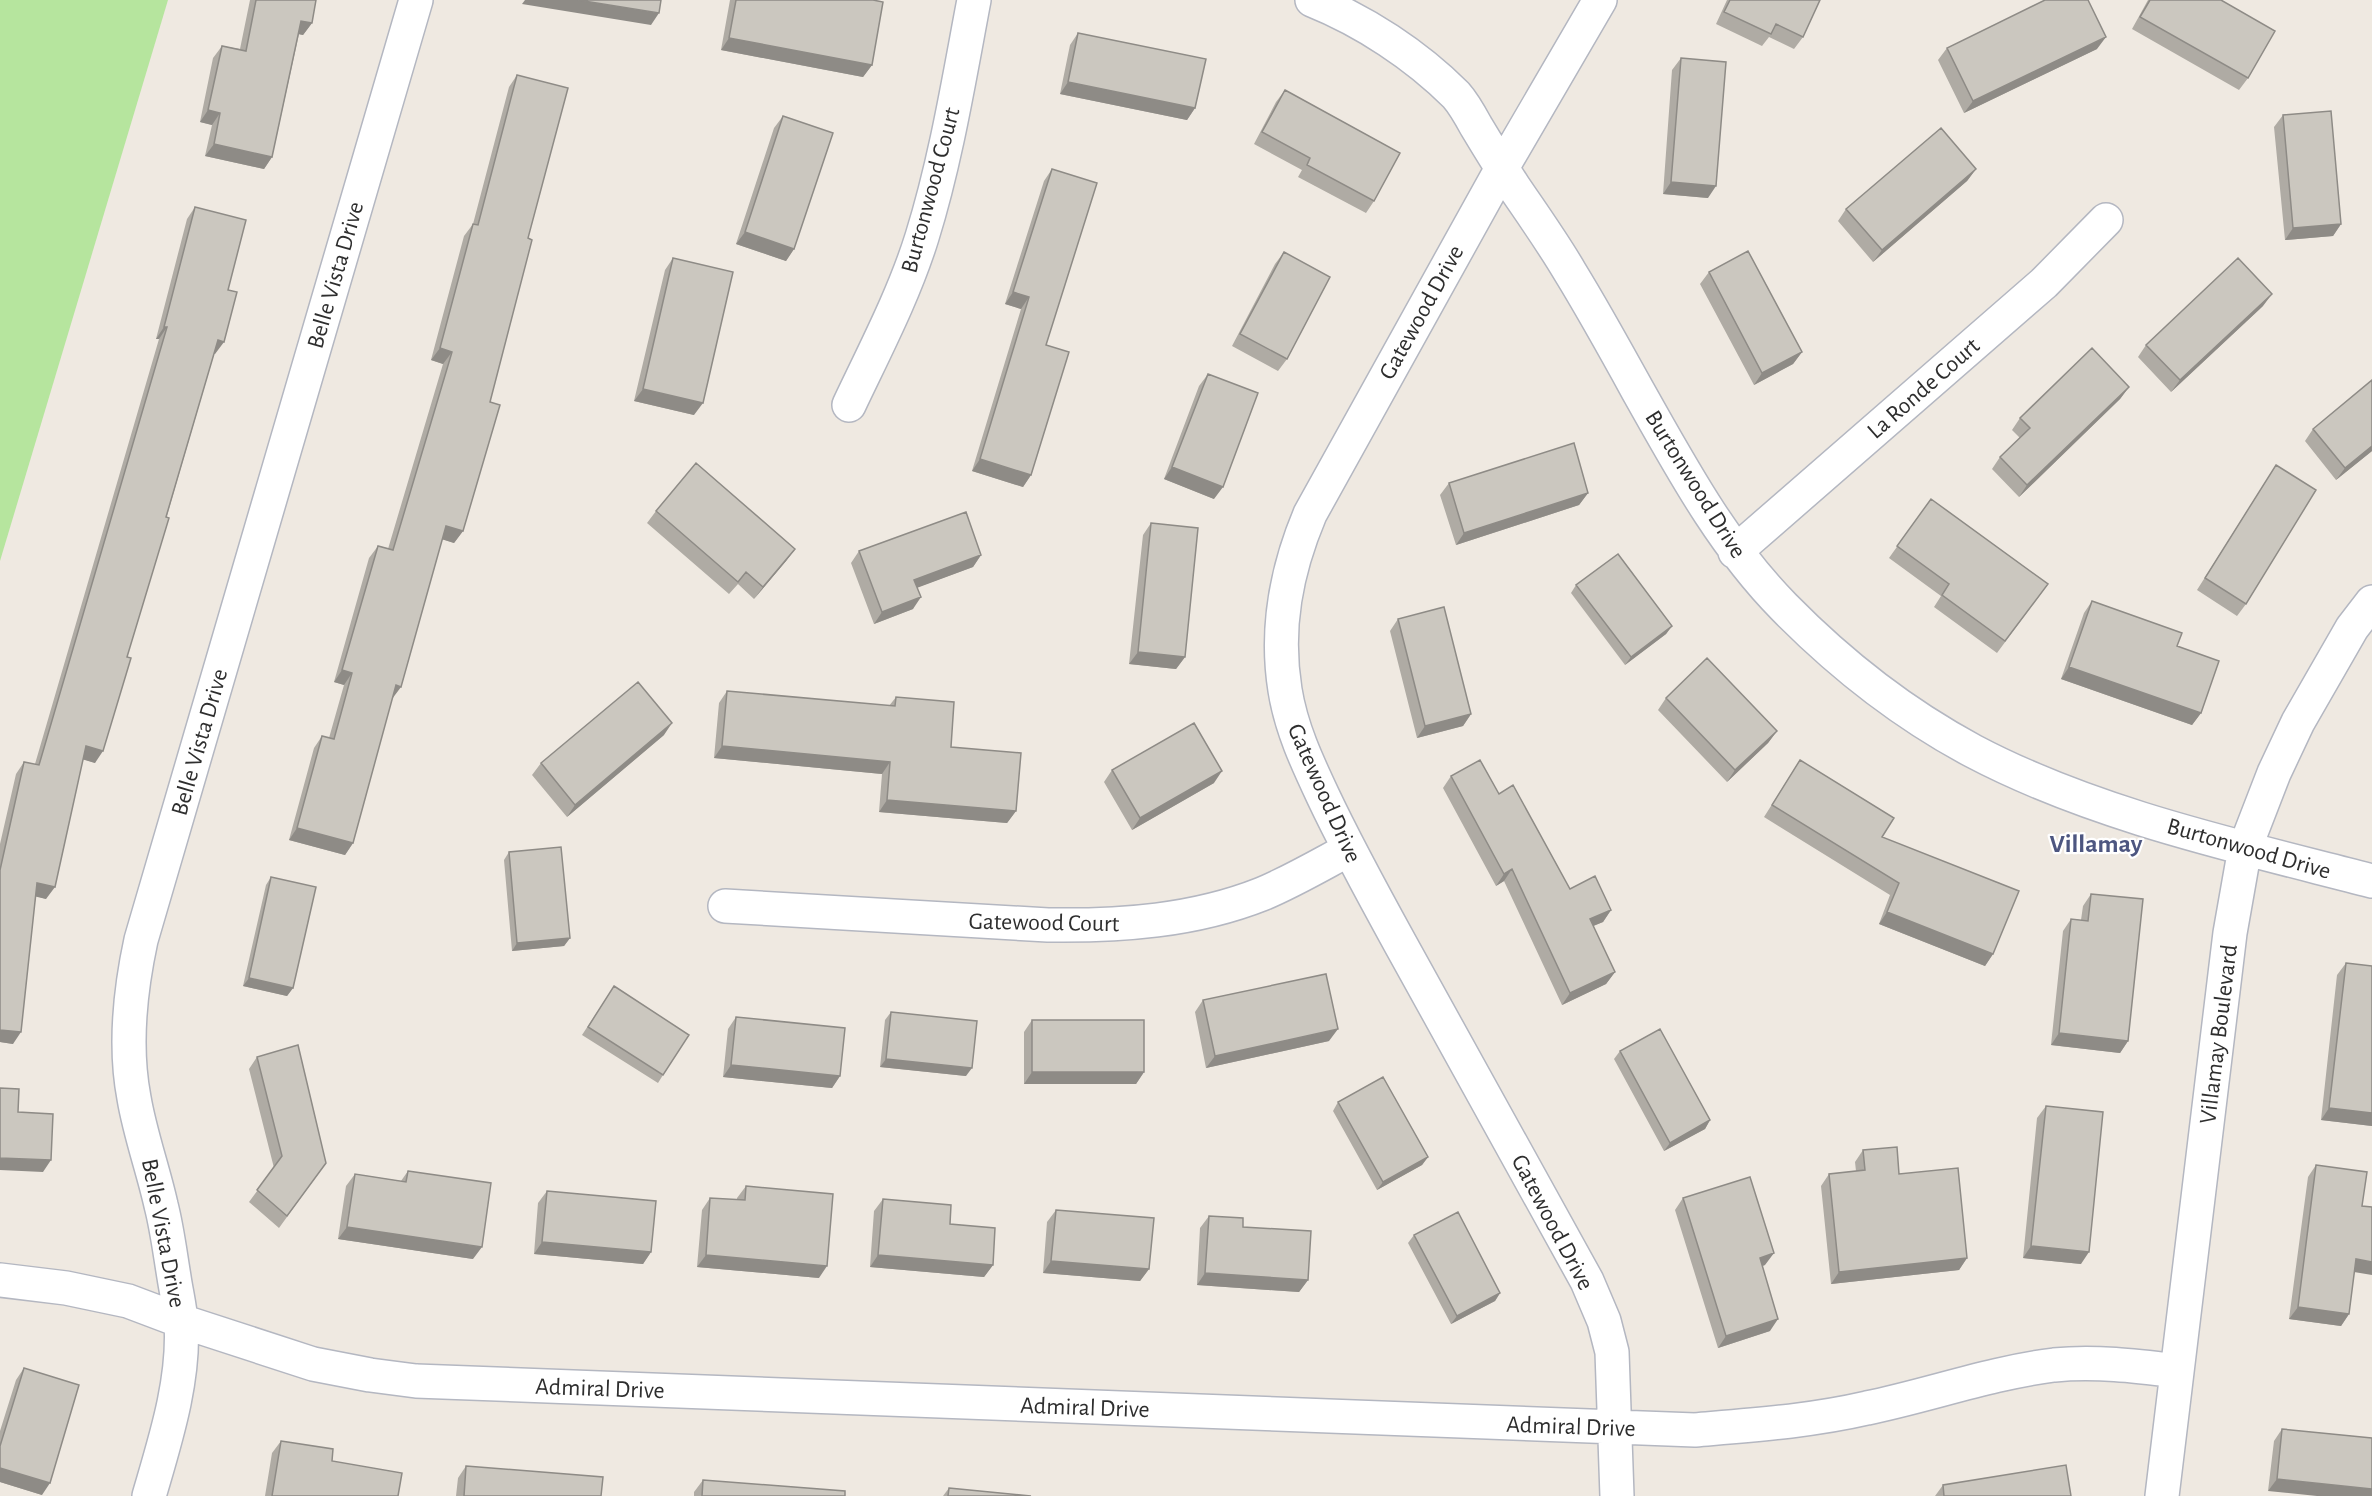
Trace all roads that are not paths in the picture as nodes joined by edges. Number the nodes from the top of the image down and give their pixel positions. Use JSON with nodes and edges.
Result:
{"nodes":[{"id":1,"x":416,"y":0,"type":"edge"},
{"id":2,"x":974,"y":0,"type":"edge"},
{"id":3,"x":1312,"y":0,"type":"edge"},
{"id":4,"x":1600,"y":0,"type":"edge"},
{"id":5,"x":1502,"y":168,"type":"junction"},
{"id":6,"x":2106,"y":220,"type":"dead end"},
{"id":7,"x":849,"y":405,"type":"dead end"},
{"id":8,"x":1736,"y":552,"type":"junction"},
{"id":9,"x":2372,"y":602,"type":"edge"},
{"id":10,"x":2245,"y":848,"type":"junction"},
{"id":11,"x":1348,"y":850,"type":"junction"},
{"id":12,"x":2372,"y":881,"type":"edge"},
{"id":13,"x":725,"y":906,"type":"dead end"},
{"id":14,"x":0,"y":1280,"type":"edge"},
{"id":15,"x":181,"y":1322,"type":"junction"},
{"id":16,"x":2177,"y":1371,"type":"junction"},
{"id":17,"x":1615,"y":1428,"type":"junction"},
{"id":18,"x":149,"y":1496,"type":"edge"},
{"id":19,"x":1617,"y":1496,"type":"edge"},
{"id":20,"x":2162,"y":1496,"type":"edge"}],
"edges":[{"from":1,"to":15,"type":"street","name":"Belle Vista Drive"},
{"from":2,"to":7,"type":"street","name":"Burtonwood Court"},
{"from":3,"to":5,"type":"street","name":"Burtonwood Drive"},
{"from":4,"to":5,"type":"street","name":"Gatewood Drive"},
{"from":5,"to":8,"type":"street","name":"Burtonwood Drive"},
{"from":5,"to":11,"type":"street","name":"Gatewood Drive"},
{"from":6,"to":8,"type":"street","name":"La Ronde Court"},
{"from":8,"to":10,"type":"street","name":"Burtonwood Drive"},
{"from":9,"to":10,"type":"street","name":"Villamay Boulevard"},
{"from":10,"to":12,"type":"street","name":"Burtonwood Drive"},
{"from":10,"to":16,"type":"street","name":"Villamay Boulevard"},
{"from":11,"to":13,"type":"street","name":"Gatewood Court"},
{"from":11,"to":17,"type":"street","name":"Gatewood Drive"},
{"from":14,"to":15,"type":"street","name":"Admiral Drive"},
{"from":15,"to":17,"type":"street","name":"Admiral Drive"},
{"from":15,"to":18,"type":"street","name":"Belle Vista Drive"},
{"from":16,"to":17,"type":"street","name":"Admiral Drive"},
{"from":16,"to":20,"type":"street","name":"Villamay Boulevard"},
{"from":17,"to":19,"type":"street","name":"Gatewood Drive"}]}
